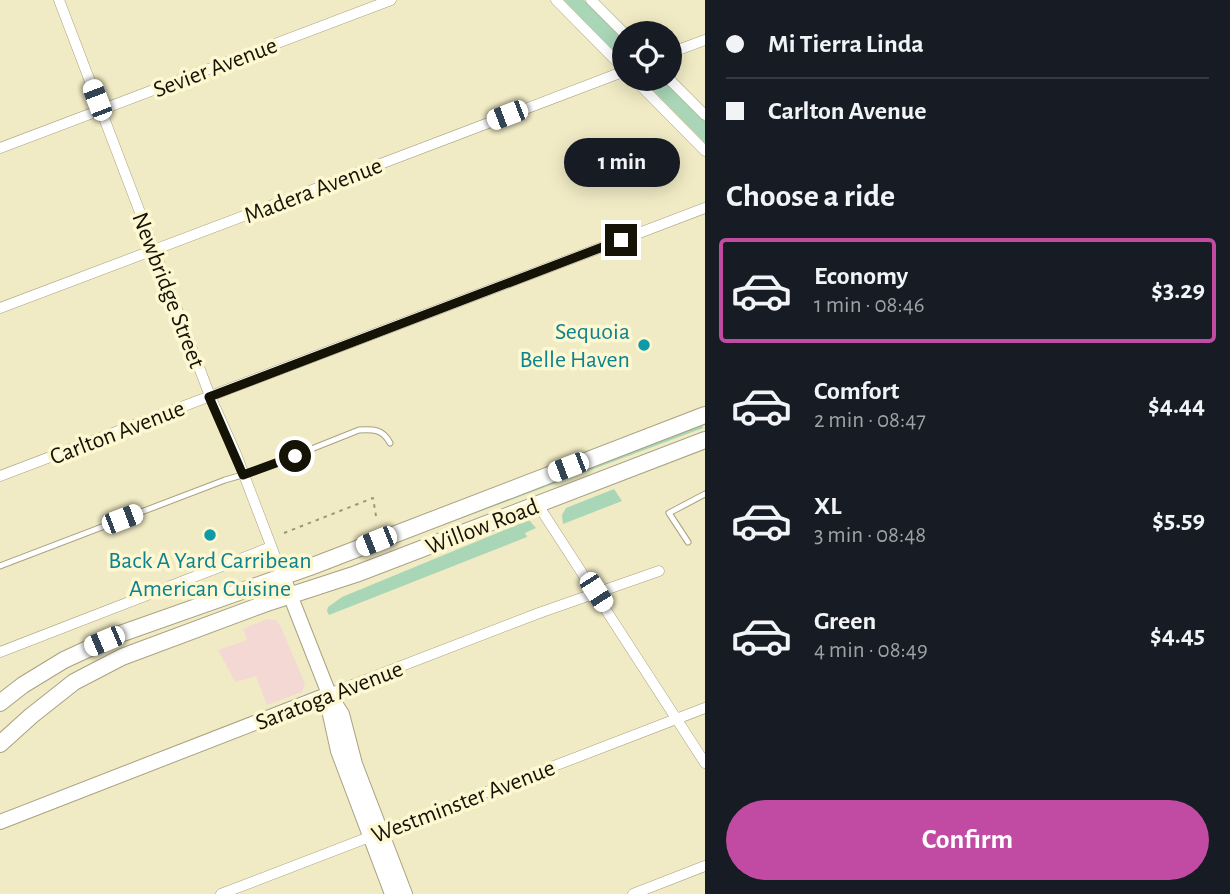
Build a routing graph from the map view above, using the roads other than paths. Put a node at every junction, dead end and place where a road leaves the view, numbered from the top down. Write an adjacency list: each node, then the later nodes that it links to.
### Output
1 (59, 0): 12 (street, Newbridge Street)
2 (391, 0): 12 (street, Sevier Avenue)
3 (556, 0): 8 (street)
4 (591, 0): 5 (street)
5 (612, 21)
6 (705, 40): 7 (street)
7 (682, 49)
8 (612, 57)
9 (612, 75): 17 (street, Madera Avenue)
10 (646, 91): 15 (street)
11 (682, 91): 13 (street)
12 (101, 111): 14 (street, Sevier Avenue); 17 (street, Newbridge Street)
13 (705, 115)
14 (0, 148)
15 (705, 151)
16 (705, 208): 19 (street, Carlton Avenue)
17 (153, 250): 18 (street, Madera Avenue); 19 (street, Newbridge Street)
18 (0, 308)
19 (209, 397): 23 (street, Newbridge Street); 24 (street, Carlton Avenue)
20 (705, 415): 31 (main road, Willow Road)
21 (705, 440): 26 (main road, Willow Road)
22 (390, 443): 23 (lane)
23 (243, 475): 28 (street, Newbridge Street); 29 (lane)
24 (0, 476)
25 (705, 494): 27 (lane)
26 (538, 505): 32 (street); 33 (main road, Willow Road)
27 (688, 542)
28 (271, 547): 31 (street, Newbridge Street); 34 (street)
29 (0, 566)
30 (659, 571): 32 (street, Saratoga Avenue)
31 (283, 577): 33 (main road, Newbridge Street); 36 (main road, Willow Road)
32 (596, 592): 35 (street, Saratoga Avenue); 38 (street)
33 (291, 596): 35 (main road, Newbridge Street); 39 (main road, Willow Road)
34 (0, 652)
35 (330, 694): 41 (main road, Saratoga Avenue); 42 (main road, Newbridge Street)
36 (0, 703)
37 (705, 708): 38 (street, Westminster Avenue)
38 (676, 719): 40 (street); 42 (street, Westminster Avenue)
39 (0, 744)
40 (705, 763)
41 (0, 822)
42 (375, 834): 44 (street, Westminster Avenue); 45 (main road, Newbridge Street); 46 (main road, Newbridge Street)
43 (705, 866): 47 (street)
44 (221, 894)
45 (392, 894)
46 (405, 894)
47 (633, 894)

